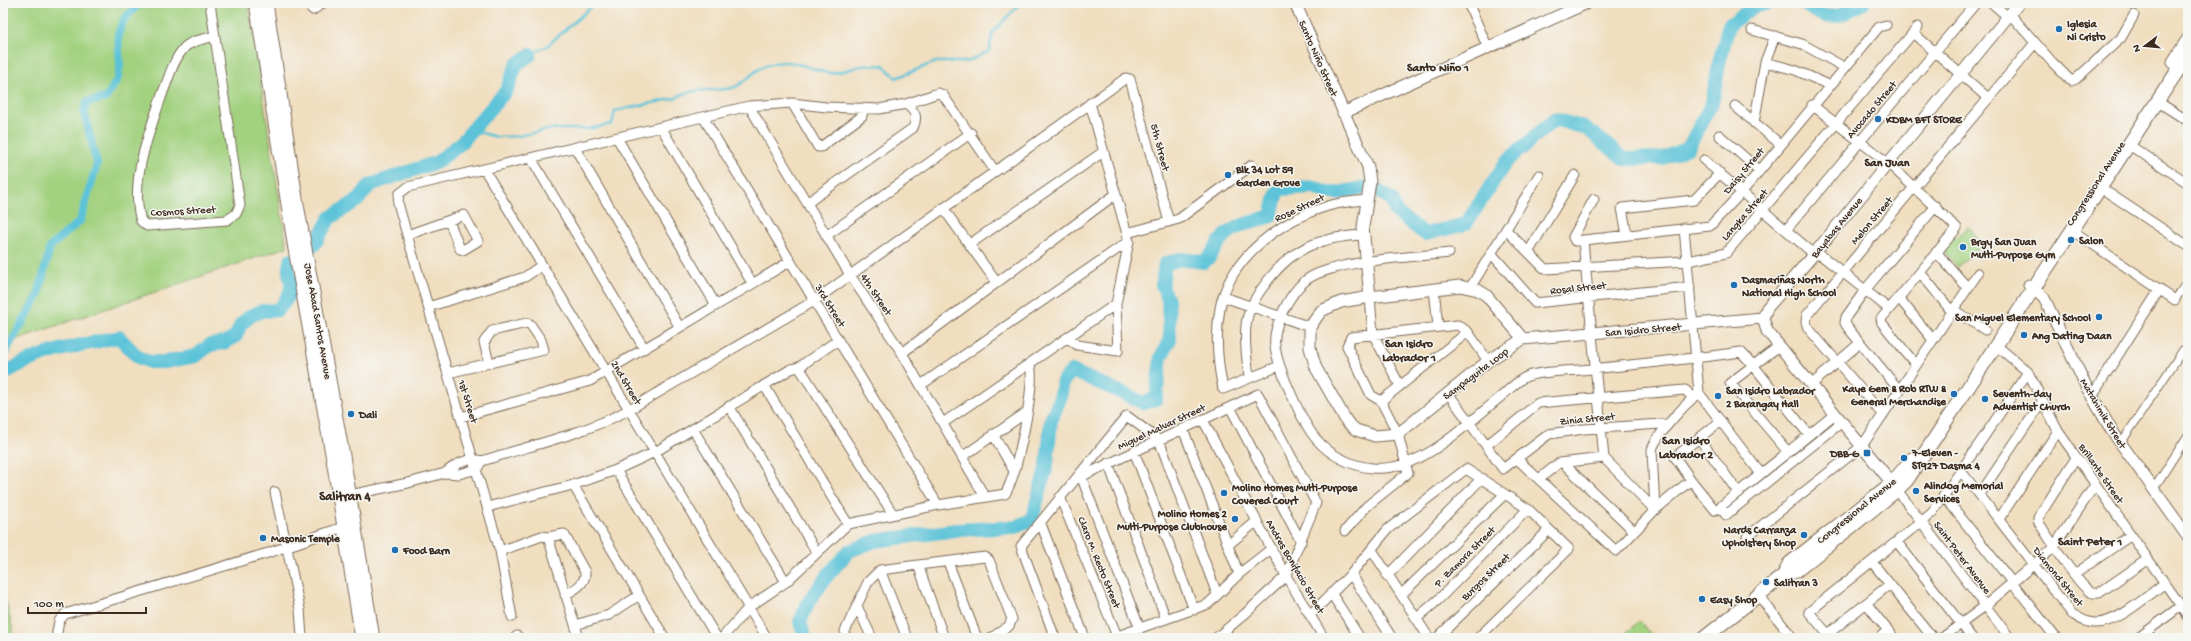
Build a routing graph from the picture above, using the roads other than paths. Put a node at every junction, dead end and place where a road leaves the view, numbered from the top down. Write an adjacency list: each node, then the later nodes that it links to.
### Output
1 (210, 3): 16 (street, Cosmos Street)
2 (256, 3): 84 (main road, Jose Abad Santos Avenue)
3 (266, 3): 84 (main road, Jose Abad Santos Avenue)
4 (323, 3): 11 (street)
5 (1295, 3): 36 (street, Santo Niño Street)
6 (1468, 3): 20 (street)
7 (1587, 3): 20 (street)
8 (1976, 3): 21 (street, Avocado Street)
9 (1992, 3): 13 (street)
10 (2019, 3): 13 (street, Bayabas Avenue)
11 (312, 7)
12 (2134, 15): 19 (street)
13 (2009, 16): 19 (street); 25 (street, Bayabas Avenue)
14 (1886, 24): 24 (street, Daisy Street)
15 (1752, 30): 17 (street)
16 (215, 36): 16 (street, Cosmos Street)
17 (1775, 36): 23 (street); 24 (street)
18 (2188, 40): 105 (main road, Congressional Avenue)
19 (2035, 43): 27 (street, Melon Street)
20 (1488, 48): 36 (street)
21 (1934, 52): 25 (street); 40 (street, Langka Street); 45 (street, Avocado Street)
22 (2187, 58): 28 (main road, Congressional Avenue)
23 (1765, 62): 26 (street); 39 (street)
24 (1844, 68): 26 (street, Daisy Street)
25 (1961, 75): 27 (street); 52 (street, Bayabas Avenue)
26 (1829, 85): 32 (street, Daisy Street)
27 (1988, 98): 61 (street, Melon Street)
28 (2158, 102): 38 (street); 47 (main road, Congressional Avenue)
29 (792, 103): 33 (street); 35 (street); 35 (street)
30 (1090, 103): 49 (street); 56 (street); 72 (street, 5th Street)
31 (906, 104): 35 (street); 42 (street); 67 (street)
32 (1812, 105): 40 (street); 46 (street, Daisy Street)
33 (749, 106): 37 (street); 67 (street, 4th Street)
34 (1735, 106): 39 (street)
35 (863, 108)
36 (1343, 113): 65 (street, Santo Niño Street)
37 (703, 117): 41 (street); 91 (street, 3rd Street)
38 (2188, 121)
39 (1754, 123): 46 (street)
40 (1838, 123): 45 (street); 70 (street, Langka Street)
41 (661, 127): 44 (street); 102 (street)
42 (971, 133): 56 (street); 80 (street)
43 (1719, 135): 55 (street)
44 (617, 138): 48 (street); 117 (street)
45 (1860, 140): 52 (street); 75 (street, Avocado Street)
46 (1780, 144): 55 (street, Daisy Street)
47 (2129, 145): 60 (street); 62 (main road, Congressional Avenue)
48 (574, 148): 50 (street); 125 (street)
49 (1103, 152): 64 (street); 83 (street)
50 (531, 158): 54 (street); 139 (street)
51 (1704, 160): 57 (street)
52 (1888, 163): 61 (street); 90 (street, Bayabas Avenue)
53 (1252, 165): 72 (street)
54 (484, 169): 77 (street, 1st Street); 94 (street, 2nd Street)
55 (1759, 170): 63 (street, Daisy Street)
56 (995, 171): 69 (street)
57 (1720, 173): 63 (street); 79 (street)
58 (1539, 175): 74 (street)
59 (1575, 176): 86 (street)
60 (2188, 184)
61 (1915, 187): 68 (street); 96 (street, Melon Street)
62 (2101, 188): 76 (main road, Congressional Avenue); 85 (street)
63 (1742, 192): 70 (street); 73 (street, Daisy Street)
64 (1116, 194): 81 (street); 101 (street)
65 (1367, 198): 78 (street, Santo Niño Street); 110 (street, Rose Street)
66 (1594, 199): 82 (street, Daisy Street)
67 (807, 203): 80 (street, 4th Street)
68 (1936, 206): 87 (street); 109 (street)
69 (943, 208): 83 (street); 99 (street)
70 (1764, 211): 75 (street); 92 (street, Langka Street)
71 (450, 221): 77 (street)
72 (1169, 222): 81 (street)
73 (1684, 228): 79 (street, Daisy Street); 92 (street)
74 (1506, 230): 86 (street, Langka Street); 89 (street)
75 (1786, 230): 90 (street)
76 (2073, 231): 105 (main road, Congressional Avenue); 108 (street)
77 (407, 235): 119 (street, 1st Street)
78 (1364, 235): 93 (street, Santo Niño Street); 118 (street)
79 (1627, 235): 82 (street, Daisy Street)
80 (826, 236): 99 (street, 4th Street)
81 (1128, 237): 116 (street); 158 (street)
82 (1583, 241): 95 (street)
83 (970, 244): 101 (street)
84 (299, 245): 221 (main road, Jose Abad Santos Avenue); 221 (main road, Jose Abad Santos Avenue)
85 (2188, 246)
86 (1528, 251): 95 (street, Langka Street)
87 (1936, 252): 97 (street); 104 (street)
88 (1449, 253): 93 (street)
89 (1490, 253): 106 (street); 112 (street, Rosal Street)
90 (1814, 254): 96 (street); 123 (street, Bayabas Avenue)
91 (789, 262): 102 (street); 115 (street, 3rd Street)
92 (1688, 262): 95 (street, Langka Street); 103 (street)
93 (1365, 263): 111 (street, Santo Niño Street); 122 (street)
94 (542, 265): 119 (street); 152 (street, 2nd Street)
95 (1586, 268): 112 (street)
96 (1843, 271): 109 (street); 143 (street, Melon Street)
97 (1920, 272): 113 (street); 121 (street)
98 (1978, 273): 104 (street)
99 (850, 275): 115 (street); 141 (street, 4th Street)
100 (2188, 280): 114 (street)
101 (996, 283): 141 (street)
102 (752, 284): 117 (street)
103 (1690, 287): 112 (street, Rosal Street); 124 (street)
104 (1967, 287): 121 (street)
105 (2032, 287): 138 (main road, Congressional Avenue); 163 (street, Matahimik Street); 215 (main road, Congressional Avenue)
106 (1470, 288): 107 (street); 133 (street)
107 (1434, 289): 111 (street); 126 (street)
108 (2160, 289): 114 (street); 163 (street)
109 (1865, 290): 120 (street); 136 (street)
110 (1224, 297): 118 (street); 155 (street, Rose Street)
111 (1370, 297): 127 (street); 131 (street)
112 (1588, 298): 130 (street)
113 (1899, 298): 120 (street); 135 (street)
114 (2176, 300)
115 (814, 301): 134 (street, 3rd Street); 169 (street)
116 (1116, 304): 132 (street); 132 (street)
117 (716, 305): 125 (street)
118 (1251, 306): 122 (street); 155 (street)
119 (428, 307): 154 (street, 1st Street)
120 (1889, 309): 146 (street)
121 (1953, 311): 128 (street); 135 (street)
122 (1280, 316): 127 (street); 149 (street)
123 (1763, 318): 124 (street, San Isidro Street); 137 (street)
124 (1693, 324): 130 (street, San Isidro Street); 142 (street)
125 (679, 326): 139 (street)
126 (1438, 326): 129 (street); 131 (street)
127 (1310, 327): 184 (street)
128 (1985, 330)
129 (1468, 332): 144 (street); 159 (street)
130 (1592, 333): 133 (street, San Isidro Street); 151 (street)
131 (1373, 334): 159 (street); 165 (street)
132 (1068, 338): 147 (street)
133 (1523, 339): 144 (street, Sampaguita Loop)
134 (838, 340): 150 (street); 225 (street, 3rd Street)
135 (1933, 340): 146 (street)
136 (1860, 343): 143 (street); 160 (street)
137 (1779, 346): 148 (street); 156 (street)
138 (1997, 346): 153 (street, Brillante Street); 215 (main road, Congressional Avenue)
139 (644, 348): 152 (street)
140 (2186, 352): 189 (street)
141 (902, 353): 158 (street, 4th Street)
142 (1696, 359): 148 (street); 151 (street); 162 (street)
143 (1838, 360): 156 (street); 171 (street, Melon Street)
144 (1488, 361): 161 (street, Sampaguita Loop)
145 (489, 363): 145 (street); 154 (street)
146 (1916, 364): 160 (street)
147 (1030, 365): 170 (street); 177 (street)
148 (1753, 365): 185 (street); 194 (street)
149 (1279, 366): 155 (street); 200 (street)
150 (799, 367): 157 (street); 230 (street)
151 (1595, 369): 164 (street); 176 (street)
152 (606, 371): 169 (street, 2nd Street); 172 (street)
153 (2028, 372): 166 (street, Brillante Street); 205 (street)
154 (448, 373): 172 (street, 1st Street)
155 (1249, 377)
156 (1811, 384): 173 (street)
157 (764, 385): 167 (street); 234 (street)
158 (921, 385): 177 (street, 4th Street)
159 (1400, 386): 165 (street)
160 (1900, 391): 171 (street)
161 (1448, 393): 176 (street); 184 (street, Sampaguita Loop)
162 (1696, 396): 164 (street); 175 (street); 181 (street)
163 (2092, 396): 189 (street, Matahimik Street)
164 (1598, 398): 178 (street); 190 (street)
165 (1381, 401): 184 (street)
166 (2042, 402): 182 (street, Brillante Street); 220 (street)
167 (729, 406): 179 (street); 252 (street)
168 (1230, 407): 174 (street, Miguel Malvar Street); 244 (street); 244 (street, Miguel Malvar Street)
169 (630, 409): 192 (street, 2nd Street); 199 (street)
170 (1027, 412): 183 (street); 206 (street)
171 (1883, 415): 191 (street)
172 (461, 417): 199 (street, 1st Street)
173 (1838, 418): 185 (street); 191 (street); 226 (street)
174 (1203, 420): 180 (street, Miguel Malvar Street); 232 (street, Andres Bonifacio Street)
175 (1721, 421): 187 (street); 208 (street)
176 (1469, 422): 190 (street); 200 (street)
177 (943, 423): 195 (street, 4th Street)
178 (1601, 428): 181 (street, Zinia Street); 196 (street); 198 (street, Zinia Street)
179 (693, 429): 192 (street); 265 (street)
180 (1183, 429): 188 (street, Miguel Malvar Street); 247 (street)
181 (1664, 430): 229 (street)
182 (2058, 431): 197 (street, Brillante Street); 231 (street)
183 (993, 434): 195 (street); 206 (street)
184 (1398, 434): 200 (street)
185 (1809, 435): 194 (street)
186 (2188, 435): 216 (street)
187 (1699, 438): 212 (street); 218 (street)
188 (1159, 440): 193 (street, Miguel Malvar Street); 209 (street); 270 (street)
189 (2121, 443): 216 (street, Matahimik Street)
190 (1486, 446): 198 (street, Zinia Street)
191 (1862, 446): 215 (street); 243 (street)
192 (655, 452): 204 (street); 279 (street, 2nd Street)
193 (1134, 452): 202 (street, Miguel Malvar Street); 280 (street)
194 (1788, 452): 208 (street)
195 (962, 457): 223 (street, 4th Street)
196 (1604, 458): 201 (street); 229 (street)
197 (2076, 458): 213 (street, Brillante Street); 248 (street)
198 (1517, 459): 211 (street)
199 (478, 460): 203 (street); 207 (street)
200 (1407, 463): 238 (street)
201 (1563, 463): 211 (street); 239 (street)
202 (1108, 464): 209 (street, Miguel Malvar Street); 284 (street)
203 (477, 469): 207 (street); 227 (street)
204 (616, 470): 214 (street); 301 (street)
205 (1961, 470): 220 (street, Diamond Street); 222 (street)
206 (1014, 471): 223 (street)
207 (445, 473): 221 (street)
208 (1761, 474): 218 (street)
209 (1078, 477): 224 (street); 288 (street)
210 (1482, 478): 219 (street); 250 (street); 264 (street)
211 (1538, 479): 239 (street)
212 (1690, 480): 226 (street); 229 (street)
213 (2095, 484): 241 (street, Brillante Street); 248 (street)
214 (573, 485): 227 (street); 274 (street)
215 (1895, 486): 233 (street, Saint Peter Avenue); 273 (main road, Congressional Avenue)
216 (2153, 490): 240 (street, Matahimik Street)
217 (275, 492): 246 (street)
218 (1738, 492): 226 (street)
219 (1505, 494): 228 (street); 272 (street)
220 (1980, 494): 231 (street, Diamond Street)
221 (345, 496): 236 (main road, Jose Abad Santos Avenue)
222 (1944, 496): 233 (street); 266 (street)
223 (985, 497): 225 (street)
224 (1060, 497): 235 (street); 292 (street, Claro M. Recto Street)
225 (938, 505): 230 (street)
226 (1720, 506)
227 (487, 507): 251 (street)
228 (1528, 509): 237 (street); 285 (street, P. Zamora Street)
229 (1655, 510): 239 (street)
230 (893, 514): 234 (street)
231 (1999, 519): 257 (street, Diamond Street)
232 (1256, 521): 247 (street); 249 (street, Andres Bonifacio Street)
233 (1922, 522): 245 (street); 277 (street, Saint Peter Avenue)
234 (848, 524): 252 (street)
235 (1041, 524): 309 (street); 310 (street)
236 (349, 525): 246 (street); 258 (main road, Jose Abad Santos Avenue)
237 (1549, 530): 316 (street, Burgos Street); 317 (street)
238 (1346, 531)
239 (1634, 531)
240 (2187, 532)
241 (2131, 535): 253 (street, Brillante Street); 262 (street)
242 (548, 537): 251 (street); 271 (street); 271 (street)
243 (1747, 537)
244 (1301, 542): 263 (street)
245 (1897, 542): 255 (street); 286 (street)
246 (287, 545): 293 (street); 294 (street)
247 (1228, 545): 260 (street)
248 (2055, 545): 257 (street); 262 (street)
249 (1271, 549): 260 (street); 263 (street, Andres Bonifacio Street)
250 (1372, 550): 261 (street); 264 (street)
251 (500, 551): 283 (street)
252 (817, 553): 265 (street)
253 (2148, 559): 262 (street); 267 (street, Brillante Street)
254 (948, 562): 256 (street); 307 (street); 308 (street)
255 (1872, 562): 268 (street); 291 (street)
256 (918, 565): 259 (street); 306 (street)
257 (2034, 565): 266 (street); 267 (street, Diamond Street)
258 (356, 567): 295 (main road, Jose Abad Santos Avenue); 296 (main road, Jose Abad Santos Avenue)
259 (880, 570): 276 (street); 305 (street)
260 (1239, 574): 270 (street)
261 (1351, 574): 269 (street); 314 (street)
262 (2075, 574)
263 (1286, 576): 281 (street, Andres Bonifacio Street); 311 (street)
264 (1387, 576): 272 (street)
265 (786, 582): 279 (street)
266 (2012, 583): 277 (street); 326 (street)
267 (2165, 583): 278 (street, Brillante Street)
268 (1890, 584): 275 (street); 322 (street)
269 (1331, 593): 281 (street); 313 (street)
270 (1217, 594): 280 (street)
271 (565, 595): 287 (street)
272 (1401, 595): 285 (street)
273 (1758, 595): 318 (main road, Congressional Avenue); 319 (street)
274 (638, 596): 287 (street); 300 (street)
275 (1866, 603): 289 (street); 291 (street)
276 (857, 606): 290 (street); 304 (street)
277 (1985, 606): 286 (street); 325 (street, Saint Peter Avenue)
278 (2181, 606): 282 (street, Brillante Street); 327 (street)
279 (749, 607): 302 (street); 303 (street, 2nd Street)
280 (1194, 610): 284 (street)
281 (1310, 615): 312 (street, Andres Bonifacio Street)
282 (2188, 616)
283 (512, 617)
284 (1166, 619): 288 (street)
285 (1416, 619): 315 (street)
286 (1960, 624): 323 (street); 324 (street)
287 (575, 625): 299 (street)
288 (1140, 629): 292 (street)
289 (1888, 630): 320 (street); 321 (street)
290 (845, 631)
291 (1830, 636)
292 (1114, 637)
293 (56, 638)
294 (302, 638)
295 (362, 638)
296 (373, 638)
297 (514, 638): 298 (street)
298 (519, 638)
299 (578, 638)
300 (665, 638)
301 (717, 638)
302 (722, 638)
303 (767, 638)
304 (872, 638)
305 (907, 638)
306 (944, 638)
307 (977, 638)
308 (991, 638)
309 (1055, 638)
310 (1085, 638)
311 (1216, 638)
312 (1324, 638)
313 (1360, 638)
314 (1392, 638)
315 (1429, 638)
316 (1437, 638)
317 (1478, 638)
318 (1704, 638)
319 (1793, 638)
320 (1879, 638)
321 (1894, 638)
322 (1933, 638)
323 (1942, 638)
324 (1972, 638)
325 (2010, 638)
326 (2056, 638)
327 (2138, 638)

